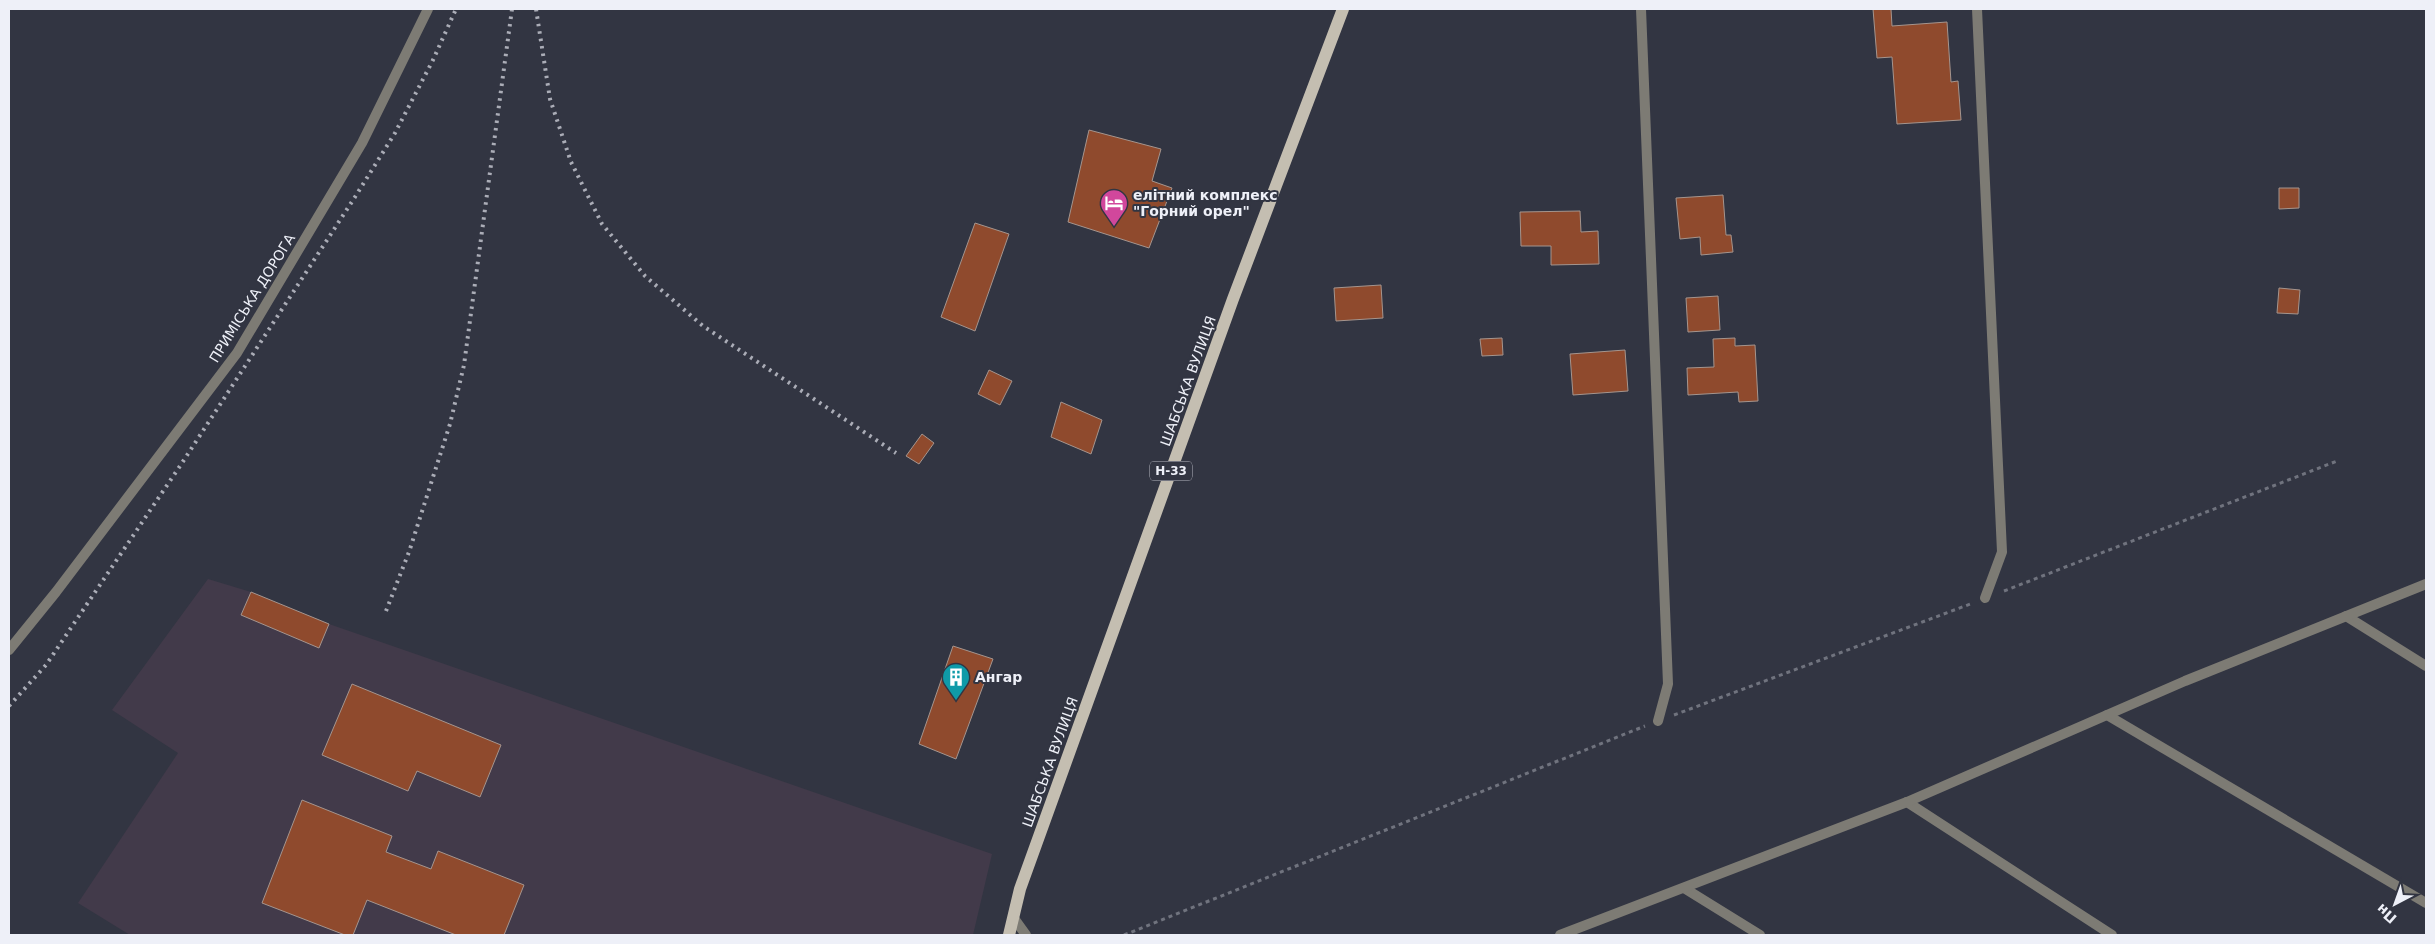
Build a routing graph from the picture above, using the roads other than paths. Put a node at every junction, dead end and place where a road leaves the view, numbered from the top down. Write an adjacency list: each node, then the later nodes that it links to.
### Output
1 (428, 9): 8 (street, ПРИМІСЬКА ДОРОГА)
2 (1343, 9): 15 (main road, ШАБСЬКА ВУЛИЦЯ / Н-33)
3 (1641, 9): 11 (street)
4 (1978, 9): 6 (street)
5 (2426, 584): 7 (street)
6 (1985, 598)
7 (2346, 616): 9 (street); 10 (street)
8 (9, 650)
9 (2426, 666)
10 (2107, 715): 12 (street); 14 (street)
11 (1658, 721)
12 (1907, 802): 13 (street); 20 (street)
13 (1684, 888): 18 (street); 19 (street)
14 (2426, 903)
15 (1013, 917): 16 (main road, ШАБСЬКА ВУЛИЦЯ / Н-33); 17 (street)
16 (1009, 935)
17 (1026, 935)
18 (1560, 935)
19 (1760, 935)
20 (2112, 935)

